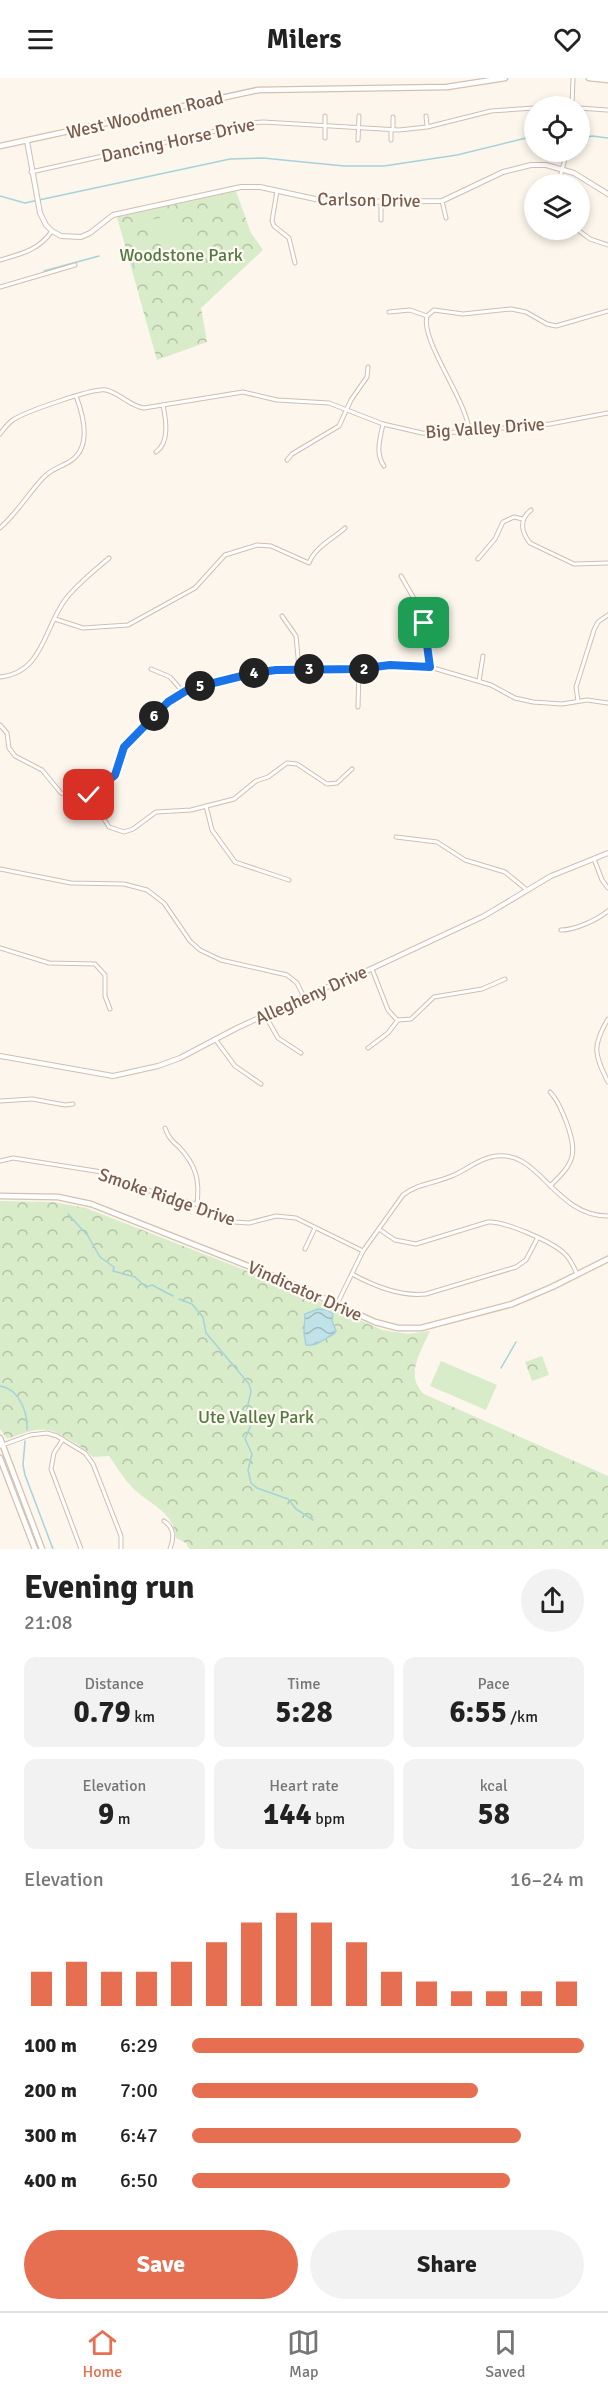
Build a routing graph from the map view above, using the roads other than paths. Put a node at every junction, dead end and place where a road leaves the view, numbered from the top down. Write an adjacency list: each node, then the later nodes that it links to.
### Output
1 (505, 78): 20 (main road, West Woodmen Road)
2 (573, 78): 5 (street)
3 (589, 78): 4 (main road)
4 (608, 80)
5 (572, 96)
6 (524, 109): 14 (street, Dancing Horse Drive)
7 (590, 109): 8 (street)
8 (607, 110)
9 (325, 116): 13 (street)
10 (359, 116): 15 (street)
11 (426, 116): 14 (street)
12 (393, 117): 16 (street)
13 (325, 126): 15 (street, Dancing Horse Drive); 17 (street); 24 (street, Dancing Horse Drive)
14 (427, 127): 16 (street, Dancing Horse Drive)
15 (359, 128): 16 (street, Dancing Horse Drive); 18 (street)
16 (392, 130): 19 (street)
17 (325, 138)
18 (358, 140)
19 (391, 140)
20 (27, 141): 21 (main road, West Woodmen Road); 24 (street)
21 (0, 146)
22 (564, 162): 23 (street)
23 (562, 168): 25 (street); 27 (street, Carlson Drive); 28 (street, Carlson Drive)
24 (29, 170): 32 (street)
25 (560, 174)
26 (277, 191): 29 (street, Carlson Drive); 32 (street, Carlson Drive); 36 (street)
27 (608, 194)
28 (442, 201): 29 (street, Carlson Drive); 30 (street)
29 (381, 202): 31 (street)
30 (446, 218)
31 (381, 220)
32 (52, 231): 35 (street)
33 (590, 239): 34 (street)
34 (608, 245)
35 (0, 258)
36 (295, 263)
37 (75, 265): 38 (street)
38 (0, 287)
39 (608, 311): 41 (street)
40 (389, 312): 41 (street)
41 (427, 316): 48 (street)
42 (368, 367): 45 (street)
43 (76, 396): 44 (street, Big Valley Drive); 49 (street, Big Valley Drive); 55 (street)
44 (163, 405): 45 (street, Big Valley Drive); 50 (street)
45 (347, 409): 47 (street, Big Valley Drive); 51 (street)
46 (608, 413): 48 (street, Big Valley Drive)
47 (383, 424): 48 (street, Big Valley Drive); 52 (street)
48 (470, 430)
49 (0, 434)
50 (156, 452)
51 (287, 460)
52 (384, 466)
53 (531, 510): 54 (street)
54 (523, 519): 58 (street); 59 (street)
55 (0, 528)
56 (345, 528): 63 (street)
57 (108, 558): 63 (street)
58 (478, 559)
59 (608, 563)
60 (400, 576): 65 (street)
61 (608, 615): 72 (street)
62 (282, 616): 67 (street)
63 (55, 619): 69 (street)
64 (483, 656): 70 (street)
65 (430, 667): 68 (street); 70 (street)
66 (151, 669): 71 (street)
67 (298, 669): 68 (street); 71 (street)
68 (359, 669): 74 (street)
69 (0, 677)
70 (479, 681): 72 (street)
71 (183, 692): 77 (street)
72 (578, 701): 73 (street)
73 (608, 703)
74 (358, 707)
75 (0, 725): 77 (street)
76 (352, 769): 78 (street)
77 (89, 795): 78 (street)
78 (206, 806): 83 (street)
79 (396, 837): 85 (street)
80 (608, 853): 81 (street, Allegheny Drive)
81 (594, 859): 84 (street); 85 (street, Allegheny Drive)
82 (0, 869): 91 (street)
83 (289, 880)
84 (608, 888)
85 (527, 890): 89 (street, Allegheny Drive)
86 (608, 911): 87 (street)
87 (561, 930)
88 (0, 948): 92 (street)
89 (372, 969): 91 (street, Allegheny Drive); 95 (street)
90 (505, 979): 95 (street)
91 (304, 997): 93 (street, Allegheny Drive)
92 (110, 1008)
93 (265, 1015): 96 (street, Allegheny Drive); 98 (street)
94 (608, 1019): 100 (street)
95 (398, 1020): 97 (street)
96 (215, 1039): 99 (street, Allegheny Drive); 101 (street)
97 (368, 1048)
98 (301, 1053)
99 (0, 1056)
100 (608, 1082)
101 (261, 1084)
102 (550, 1092): 107 (street)
103 (0, 1101): 104 (street)
104 (73, 1104)
105 (165, 1128): 109 (street)
106 (0, 1161): 109 (street, Smoke Ridge Drive)
107 (550, 1186): 110 (street); 112 (street)
108 (0, 1196): 119 (main road, Vindicator Drive)
109 (197, 1204): 111 (street, Smoke Ridge Drive)
110 (608, 1216)
111 (315, 1228): 114 (street); 115 (street, Smoke Ridge Drive)
112 (379, 1229): 113 (street); 115 (street)
113 (538, 1239): 117 (street); 118 (street)
114 (305, 1249)
115 (363, 1251): 117 (street)
116 (608, 1259): 118 (main road, Vindicator Drive)
117 (352, 1274): 119 (street)
118 (577, 1274): 119 (main road, Vindicator Drive)
119 (337, 1304)
120 (0, 1438): 122 (main road)
121 (63, 1439): 122 (street); 127 (street); 128 (street)
122 (1, 1445): 126 (main road)
123 (0, 1458): 125 (main road)
124 (164, 1521): 129 (street)
125 (35, 1549)
126 (42, 1549)
127 (81, 1549)
128 (121, 1549)
129 (170, 1549)

